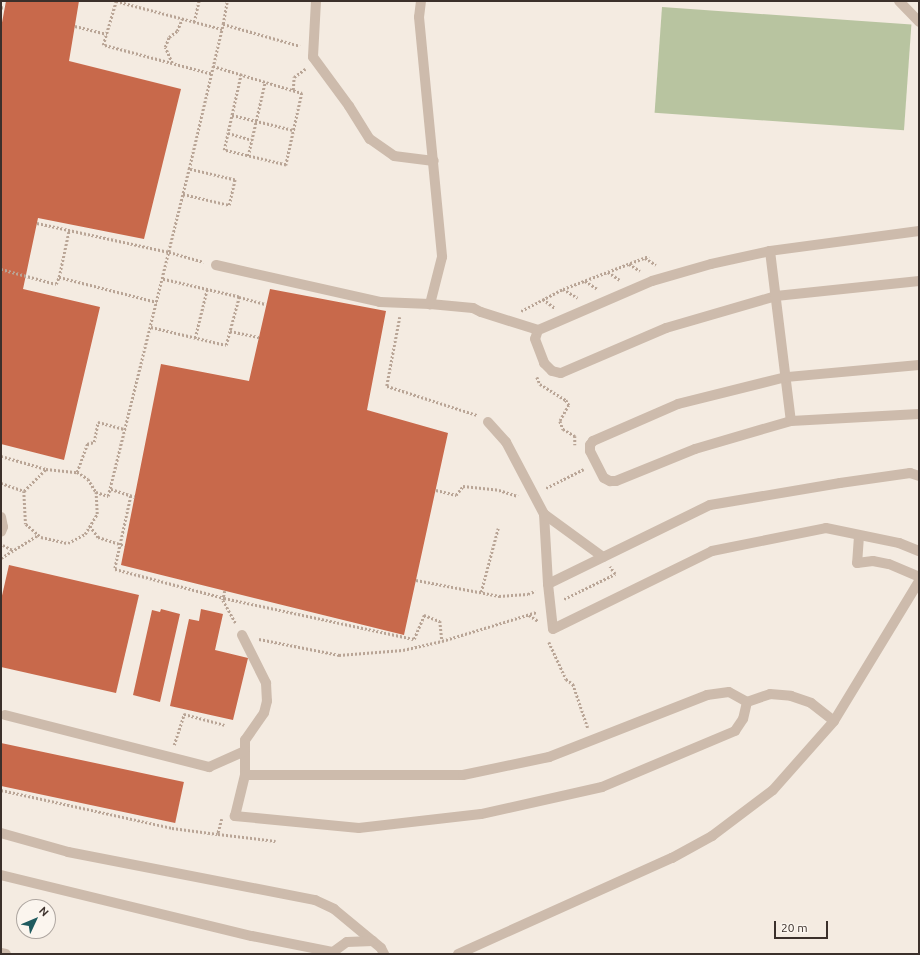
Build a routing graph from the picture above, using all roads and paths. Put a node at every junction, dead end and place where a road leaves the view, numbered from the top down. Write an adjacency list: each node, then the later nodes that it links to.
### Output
1 (198, 1): 9 (path)
2 (227, 1): 11 (path)
3 (316, 1): 15 (lane)
4 (421, 1): 28 (lane)
5 (899, 1): 10 (lane)
6 (1, 7): 7 (path)
7 (5, 8)
8 (182, 18): 9 (path); 14 (path); 16 (path)
9 (194, 22): 13 (path)
10 (919, 22)
11 (223, 24): 13 (path); 15 (path)
12 (75, 26): 14 (path)
13 (222, 29): 17 (path)
14 (107, 34): 16 (path)
15 (315, 60): 21 (path); 28 (lane)
16 (172, 63): 18 (path)
17 (214, 66): 18 (path); 19 (path)
18 (212, 74): 29 (path)
19 (241, 74): 20 (path); 22 (path)
20 (265, 82): 21 (path); 23 (path)
21 (293, 90): 24 (path)
22 (232, 115): 23 (path); 25 (path)
23 (256, 121): 24 (path); 26 (path)
24 (293, 130): 27 (path)
25 (228, 133): 26 (path); 27 (path)
26 (252, 140): 27 (path)
27 (248, 156)
28 (434, 161): 48 (lane)
29 (189, 169): 30 (path); 30 (path)
30 (183, 194): 35 (path)
31 (37, 223): 32 (path)
32 (68, 230): 35 (path); 39 (path)
33 (919, 231): 34 (lane)
34 (770, 251): 43 (lane); 51 (lane)
35 (169, 252): 37 (path); 40 (path)
36 (649, 256): 49 (path)
37 (216, 266): 46 (lane)
38 (1, 269): 39 (path)
39 (59, 277): 45 (path)
40 (162, 279): 42 (path); 45 (path)
41 (919, 281): 43 (lane)
42 (207, 289): 44 (path); 54 (path)
43 (776, 296): 51 (lane); 57 (lane)
44 (238, 297): 47 (path); 52 (path)
45 (157, 302): 50 (path)
46 (403, 303): 48 (lane); 59 (path)
47 (266, 304)
48 (430, 304): 49 (lane)
49 (523, 326): 51 (lane)
50 (151, 327): 54 (path); 61 (path)
51 (538, 330)
52 (230, 331): 53 (path); 54 (path)
53 (259, 337)
54 (195, 338)
55 (919, 365): 57 (lane)
56 (534, 371): 62 (path)
57 (786, 377): 60 (lane); 60 (lane)
58 (919, 414): 60 (lane)
59 (488, 422): 75 (lane)
60 (791, 422)
61 (125, 429): 66 (path); 69 (path)
62 (576, 447)
63 (1, 456): 65 (path)
64 (582, 463): 75 (path)
65 (46, 469): 66 (path); 71 (path)
66 (77, 472): 72 (path)
67 (919, 476): 88 (lane)
68 (1, 483): 71 (path)
69 (111, 490): 72 (path); 73 (path)
70 (436, 490): 75 (path)
71 (24, 491): 81 (path)
72 (96, 492): 78 (path)
73 (130, 496): 74 (path); 84 (path)
74 (135, 497)
75 (536, 498): 76 (lane)
76 (544, 514): 88 (lane); 93 (lane)
77 (1, 517): 80 (lane)
78 (90, 526): 81 (path); 84 (path)
79 (498, 528): 95 (path)
80 (1, 532)
81 (38, 535): 86 (path)
82 (859, 536): 87 (lane); 90 (lane); 99 (lane)
83 (1, 544): 86 (path)
84 (119, 544): 85 (path); 96 (path)
85 (125, 546)
86 (13, 550): 89 (path)
87 (919, 551)
88 (603, 557): 93 (lane); 97 (path)
89 (1, 558)
90 (919, 577)
91 (416, 580): 95 (path)
92 (919, 581): 106 (lane)
93 (548, 584): 95 (path); 99 (lane)
94 (225, 591): 96 (path)
95 (481, 592)
96 (224, 598): 101 (path); 103 (path)
97 (561, 601)
98 (528, 615): 99 (path); 100 (path); 103 (path)
99 (552, 624)
100 (542, 625)
101 (242, 635): 103 (path); 109 (lane)
102 (549, 640): 108 (path)
103 (442, 641)
104 (747, 702): 106 (lane); 108 (lane); 111 (lane)
105 (5, 715): 110 (lane)
106 (834, 721): 120 (lane)
107 (225, 724): 110 (path)
108 (593, 739): 111 (lane)
109 (245, 751): 110 (lane); 111 (lane)
110 (170, 757)
111 (245, 775)
112 (1, 790): 114 (path)
113 (1, 833): 116 (lane)
114 (218, 834)
115 (1, 875): 116 (lane)
116 (373, 941): 119 (lane)
117 (1, 953): 118 (lane)
118 (6, 954)
119 (384, 954)
120 (458, 954)

